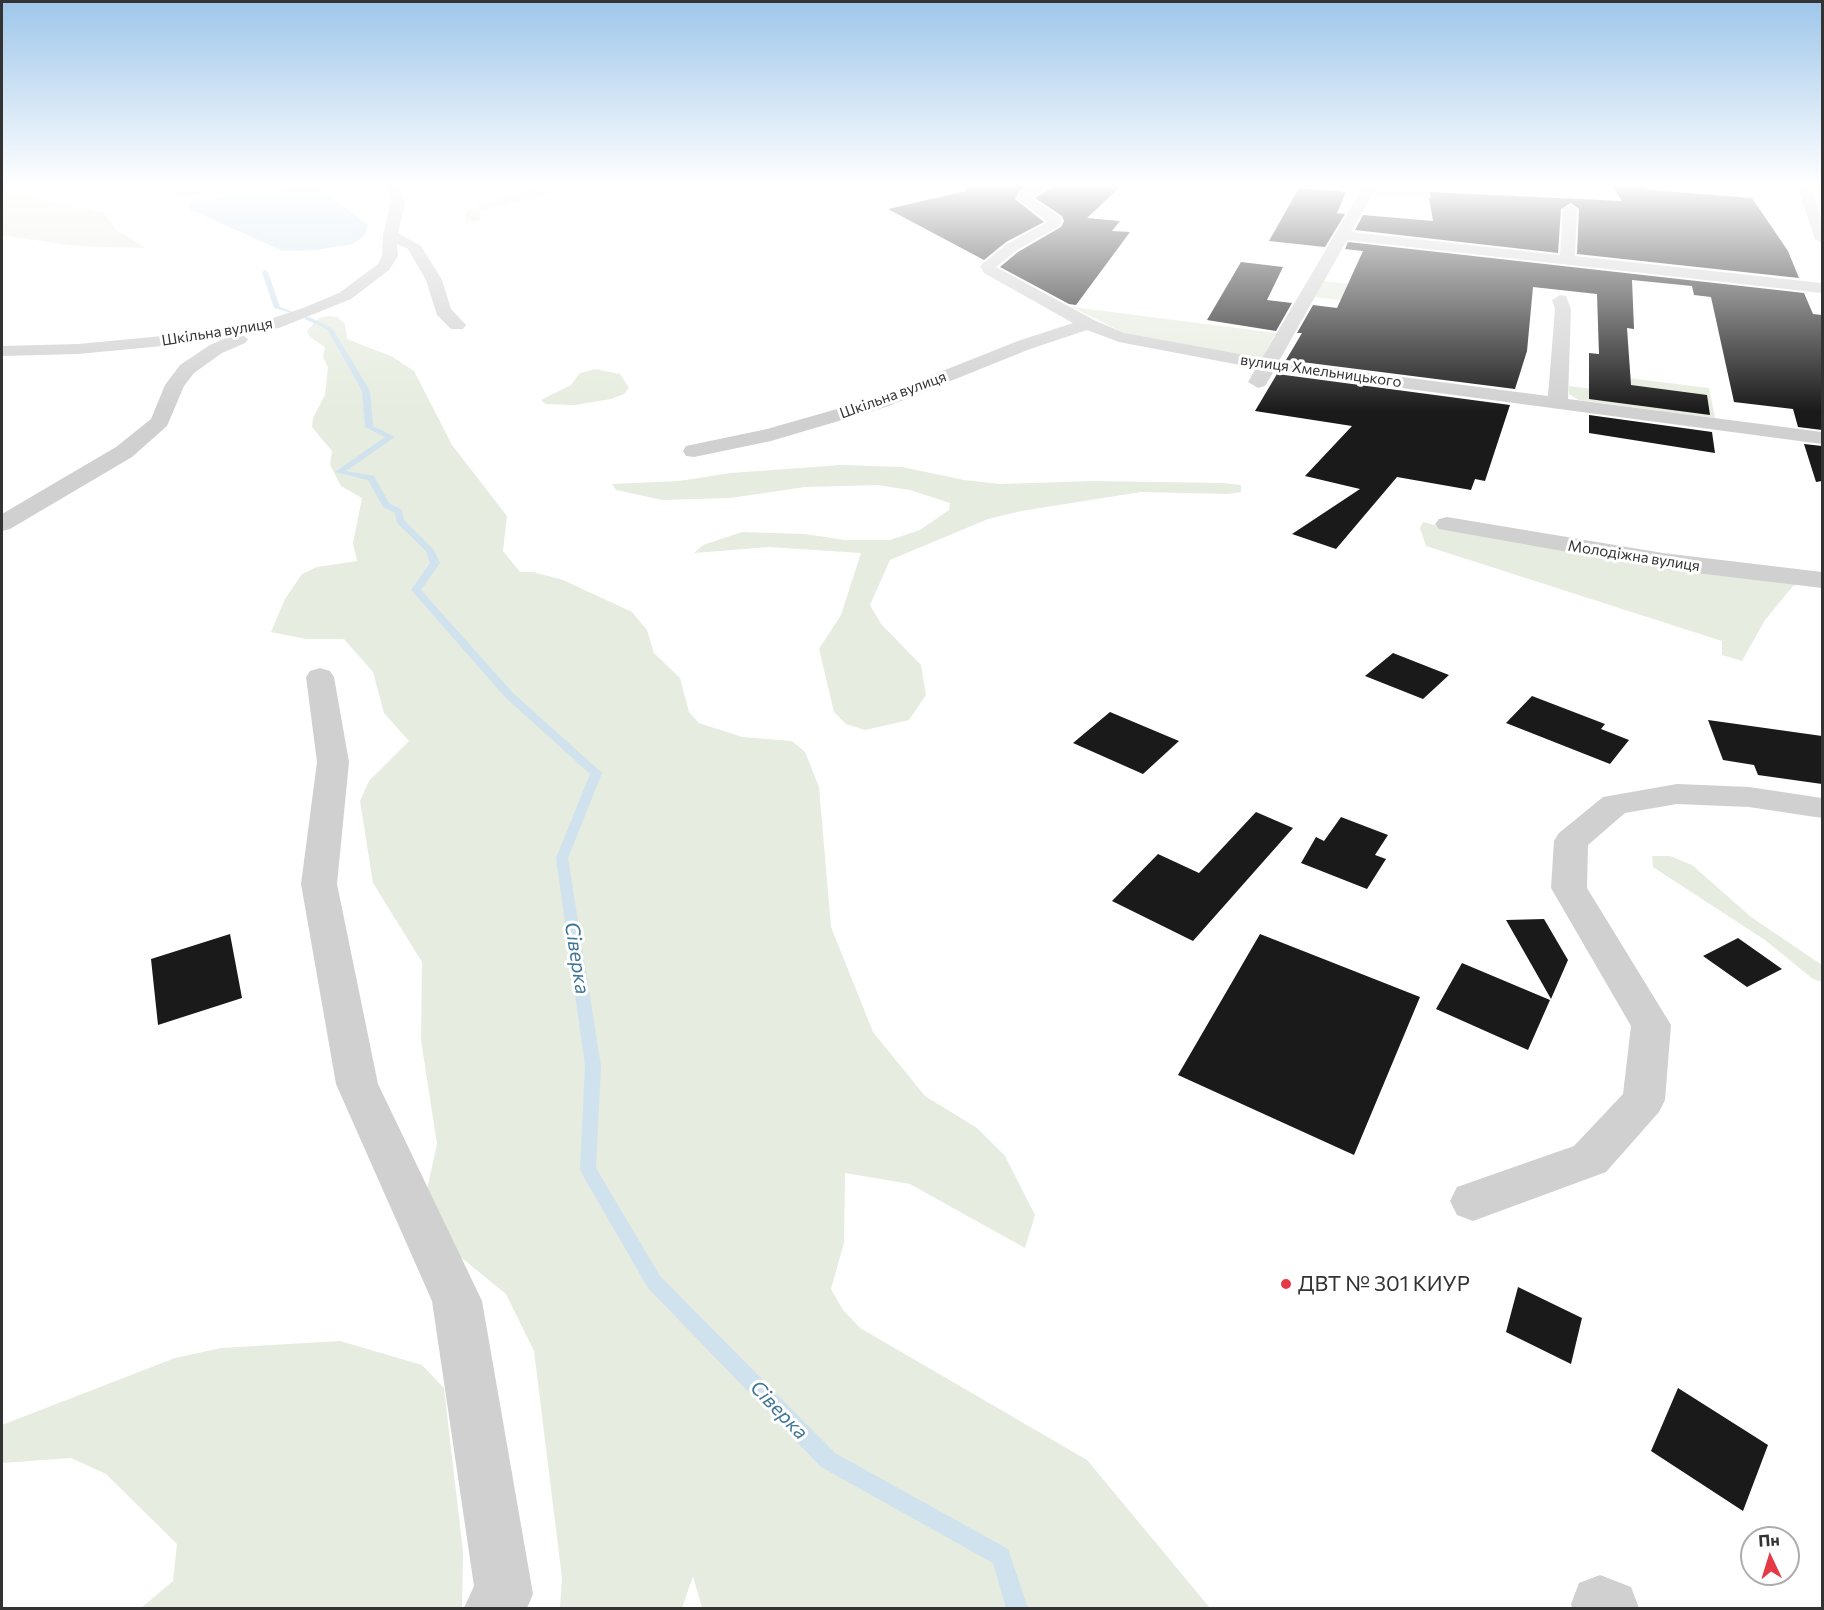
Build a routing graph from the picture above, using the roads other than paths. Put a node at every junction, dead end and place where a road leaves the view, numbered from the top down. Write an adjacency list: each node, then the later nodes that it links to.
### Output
1 (388, 260): 8 (street, Шкільна вулиця)
2 (422, 260): 10 (street)
3 (995, 260): 9 (street, вулиця Хмельницького)
4 (1327, 260): 14 (street)
5 (1573, 260): 6 (street)
6 (1822, 288)
7 (1560, 300): 16 (street)
8 (273, 324): 11 (street, Шкільна вулиця); 19 (street)
9 (1088, 324): 14 (street, вулиця Хмельницького); 18 (street, Шкільна вулиця)
10 (457, 325)
11 (78, 349): 12 (street, Шкільна вулиця); 13 (street)
12 (2, 351)
13 (2, 363)
14 (1268, 365): 15 (street); 16 (street, вулиця Хмельницького)
15 (1255, 385)
16 (1558, 402): 17 (street, вулиця Хмельницького)
17 (1822, 438)
18 (694, 451)
19 (2, 524)
20 (1447, 524): 21 (street, Молодіжна вулиця)
21 (1822, 580)
22 (320, 677): 25 (street)
23 (1822, 808): 24 (street)
24 (1473, 1201)
25 (494, 1608)

